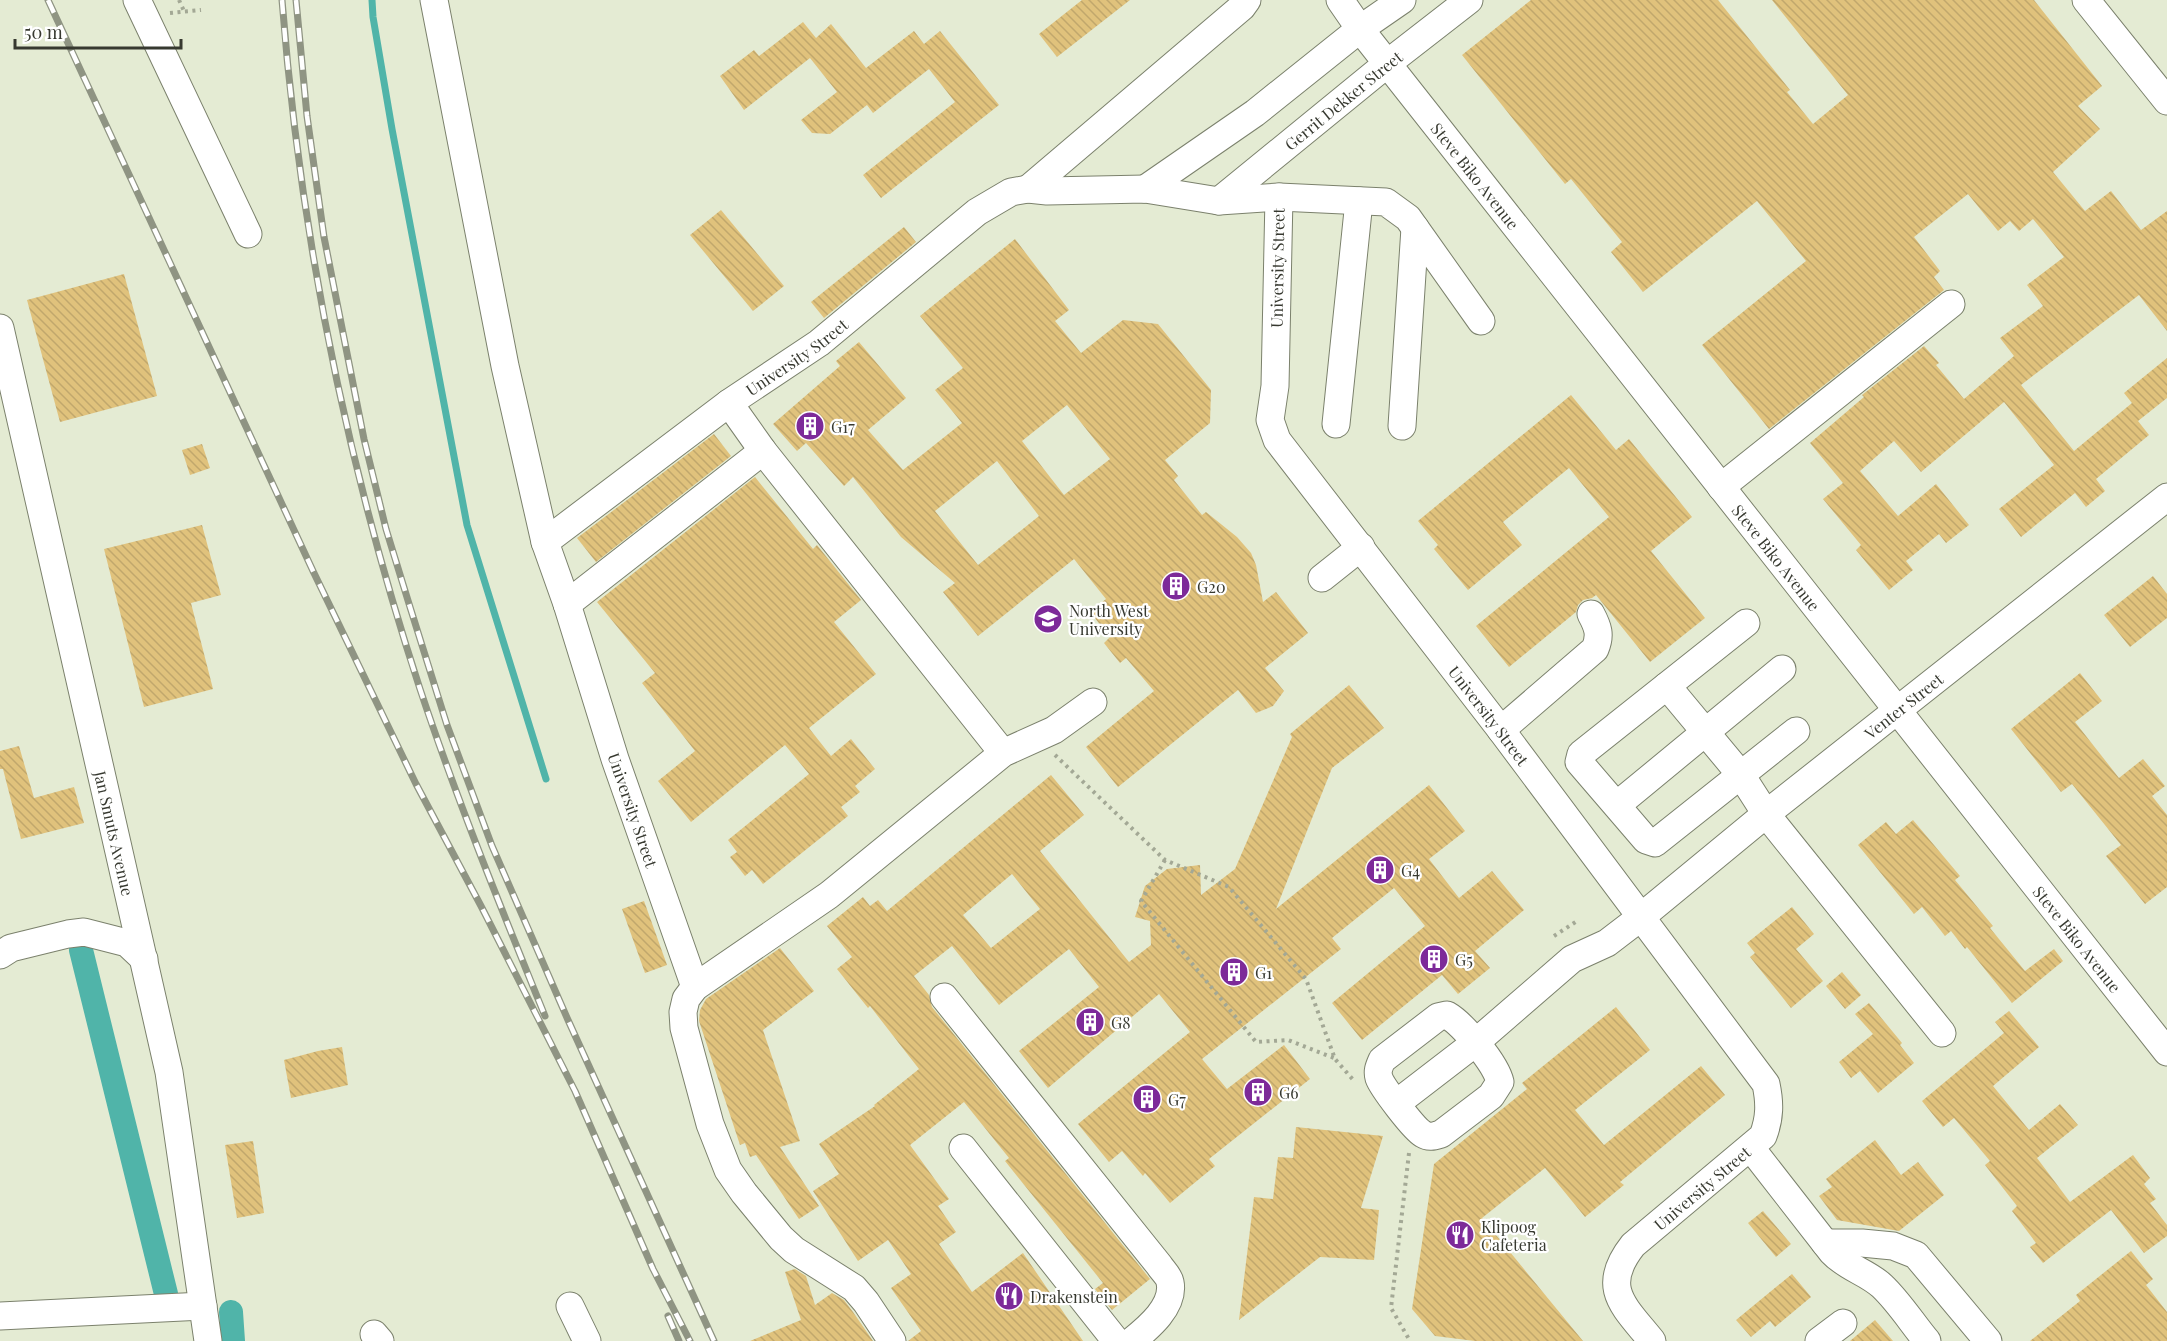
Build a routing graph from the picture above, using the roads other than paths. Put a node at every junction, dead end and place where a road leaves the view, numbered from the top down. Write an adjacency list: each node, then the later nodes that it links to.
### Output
1 (137, 0): 17 (street)
2 (434, 0): 27 (street)
3 (1247, 0): 11 (street)
4 (1340, 0): 8 (street, Steve Biko Avenue)
5 (1402, 0): 8 (street)
6 (1469, 0): 9 (street, Gerrit Dekker Street)
7 (2086, 0): 10 (street)
8 (1360, 29): 9 (street, Steve Biko Avenue); 12 (street)
9 (1388, 63): 14 (street, Gerrit Dekker Street); 25 (street, Steve Biko Avenue)
10 (2167, 101)
11 (1028, 189): 12 (street, University Street); 21 (street, University Street)
12 (1144, 189): 14 (street, University Street)
13 (1279, 197): 14 (street, University Street); 15 (street); 28 (street, University Street)
14 (1218, 201)
15 (1359, 201): 16 (street); 22 (street)
16 (1415, 228): 19 (street); 23 (street)
17 (248, 234)
18 (1951, 304): 25 (street)
19 (1481, 321)
20 (0, 328): 46 (street, Jan Smuts Avenue)
21 (729, 404): 24 (street); 27 (street, University Street)
22 (1336, 424)
23 (1402, 426)
24 (764, 451): 30 (street); 40 (street)
25 (1721, 487): 36 (street, Steve Biko Avenue)
26 (2167, 497): 36 (street, Venter Street)
27 (545, 542): 30 (street, University Street)
28 (1361, 547): 29 (street); 37 (street, University Street)
29 (1322, 578)
30 (567, 604): 47 (street, University Street)
31 (1591, 614): 37 (street)
32 (1746, 623): 34 (street)
33 (1782, 669): 38 (street)
34 (1666, 686): 38 (street); 42 (street)
35 (1093, 702): 40 (street)
36 (1897, 711): 43 (street, Venter Street); 51 (street, Steve Biko Avenue)
37 (1501, 730): 44 (street, University Street)
38 (1706, 731): 41 (street); 42 (street)
39 (1796, 731): 41 (street)
40 (1002, 753): 47 (street)
41 (1741, 775): 42 (street); 43 (street)
42 (1617, 805)
43 (1766, 814): 44 (street, Venter Street); 49 (street)
44 (1641, 917): 50 (street, Venter Street); 54 (street, University Street)
45 (0, 955): 46 (street)
46 (144, 959): 56 (street, Jan Smuts Avenue)
47 (695, 987): 63 (street)
48 (944, 997): 60 (street)
49 (1942, 1033)
50 (1474, 1043): 52 (street, Venter Street); 52 (street); 52 (street)
51 (2167, 1052)
52 (1397, 1104)
53 (963, 1148): 60 (street)
54 (1751, 1148): 55 (street); 64 (street, University Street)
55 (1825, 1243): 66 (street); 67 (street)
56 (203, 1306): 58 (street); 61 (street, Jan Smuts Avenue)
57 (570, 1306): 62 (street)
58 (0, 1316)
59 (1844, 1323): 65 (street)
60 (1131, 1340)
61 (208, 1341)
62 (587, 1341)
63 (892, 1341)
64 (1652, 1341)
65 (1819, 1341)
66 (1927, 1341)
67 (1988, 1341)

